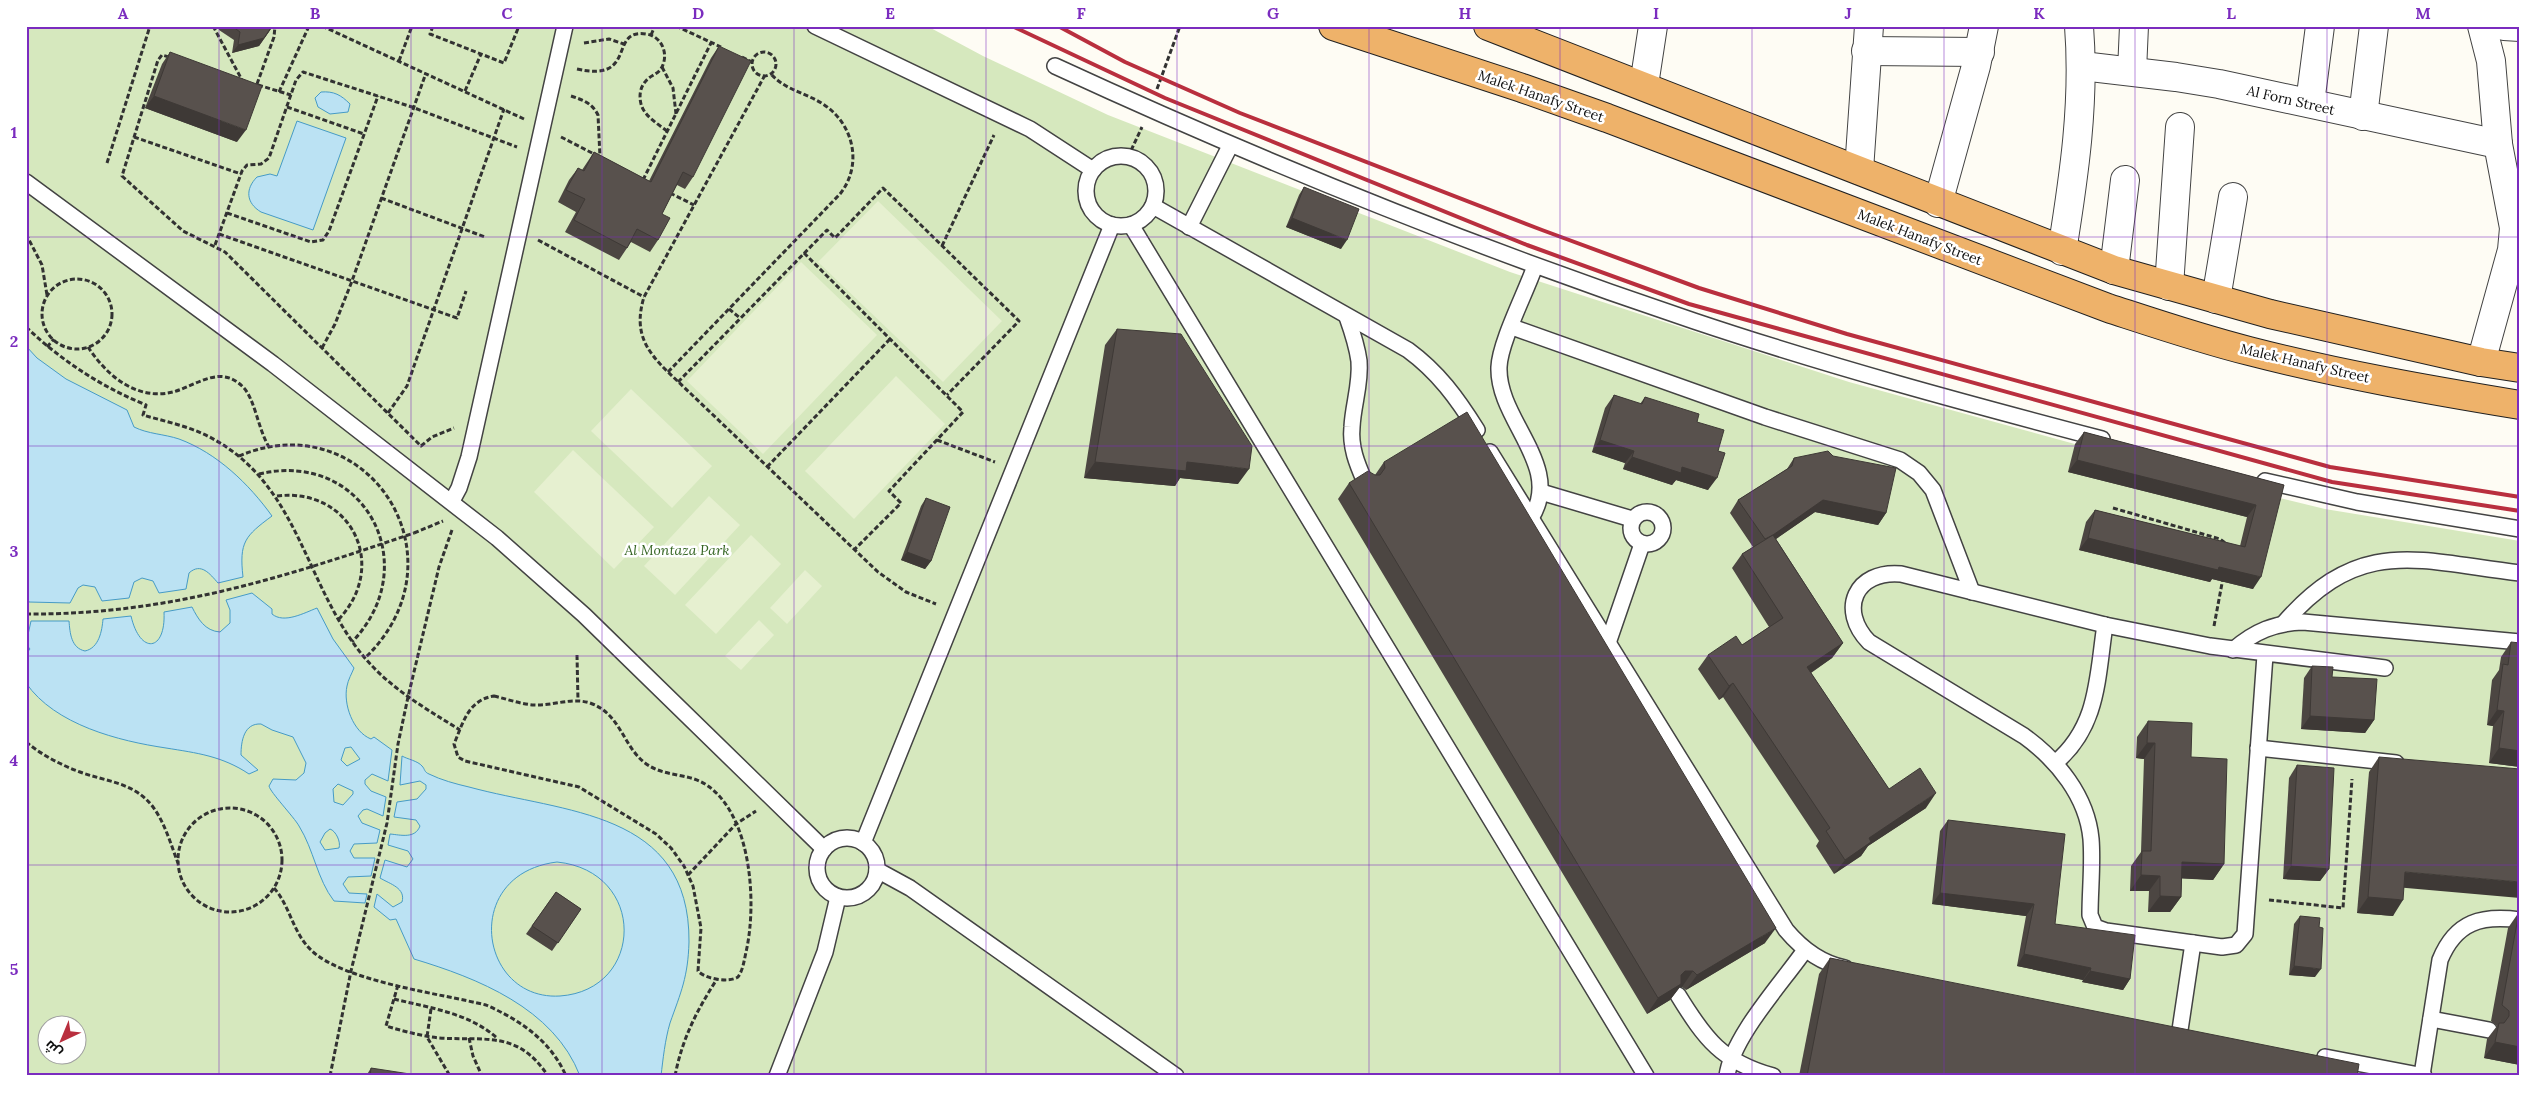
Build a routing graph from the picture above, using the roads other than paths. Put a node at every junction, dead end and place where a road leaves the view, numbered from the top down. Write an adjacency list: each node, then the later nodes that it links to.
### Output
1 (565, 26): 49 (lane)
2 (815, 26): 24 (lane)
3 (1333, 26): 44 (highway, Malek Hanafy Street)
4 (1488, 26): 18 (highway)
5 (1653, 26): 18 (street)
6 (2079, 26): 16 (street)
7 (2134, 26): 17 (street)
8 (2320, 26): 19 (street)
9 (2374, 26): 20 (street)
10 (2482, 26): 22 (street)
11 (2504, 26): 12 (street)
12 (2520, 27)
13 (1867, 38): 14 (street); 25 (street)
14 (1982, 39): 29 (street)
15 (1054, 66): 23 (lane)
16 (2082, 66): 17 (street, Al Forn Street); 35 (street)
17 (2132, 71): 19 (street, Al Forn Street)
18 (1644, 85): 25 (highway)
19 (2310, 103): 20 (street, Al Forn Street)
20 (2363, 116): 22 (street, Al Forn Street)
21 (2180, 127): 38 (street)
22 (2498, 144): 34 (street)
23 (1230, 146): 33 (lane); 36 (lane)
24 (1094, 170): 30 (lane); 31 (lane)
25 (1859, 170): 29 (highway)
26 (2125, 180): 37 (street)
27 (26, 182): 49 (lane)
28 (2233, 197): 39 (street)
29 (1938, 203): 35 (highway)
30 (1153, 206): 32 (lane); 33 (lane)
31 (1112, 225): 32 (lane); 66 (lane)
32 (1131, 225): 83 (lane)
33 (1189, 227): 40 (lane)
34 (2517, 229): 42 (street)
35 (2062, 251): 37 (highway)
36 (1535, 266): 41 (lane); 45 (lane)
37 (2114, 270): 38 (highway)
38 (2169, 286): 39 (highway)
39 (2216, 300): 42 (highway)
40 (1347, 317): 47 (lane); 50 (lane)
41 (1512, 327): 48 (lane); 55 (lane)
42 (2481, 362): 43 (highway)
43 (2520, 368)
44 (2520, 405)
45 (2120, 444)
46 (2253, 478): 52 (lane)
47 (1365, 482)
48 (1541, 492): 50 (lane); 51 (lane)
49 (458, 505): 67 (lane)
50 (1531, 518): 59 (lane)
51 (1632, 519): 53 (lane); 53 (lane)
52 (2520, 529)
53 (1642, 544): 59 (lane)
54 (2520, 573): 56 (lane)
55 (1972, 592): 57 (lane); 64 (lane)
56 (2284, 623): 58 (lane); 60 (lane)
57 (2106, 625): 60 (lane); 64 (lane)
58 (2520, 642)
59 (1608, 644): 72 (lane)
60 (2233, 650): 61 (lane)
61 (2265, 654): 62 (lane); 63 (lane)
62 (2385, 668)
63 (2258, 748): 65 (lane); 71 (lane)
64 (2055, 763): 71 (lane)
65 (2412, 764)
66 (863, 843): 67 (lane); 68 (lane)
67 (824, 849): 69 (lane)
68 (877, 870): 69 (lane); 82 (lane)
69 (838, 897): 81 (lane)
70 (2520, 920): 75 (lane)
71 (2193, 943): 77 (lane)
72 (1806, 950): 73 (lane); 79 (lane)
73 (1858, 971)
74 (1678, 996): 79 (lane)
75 (2431, 1019): 76 (lane); 86 (lane)
76 (2489, 1030)
77 (2199, 1034)
78 (2314, 1055): 80 (lane)
79 (1730, 1059): 84 (lane); 85 (lane)
80 (2390, 1072): 86 (lane)
81 (777, 1076)
82 (1176, 1076)
83 (1646, 1076)
84 (1727, 1076)
85 (1773, 1076)
86 (2423, 1076)

